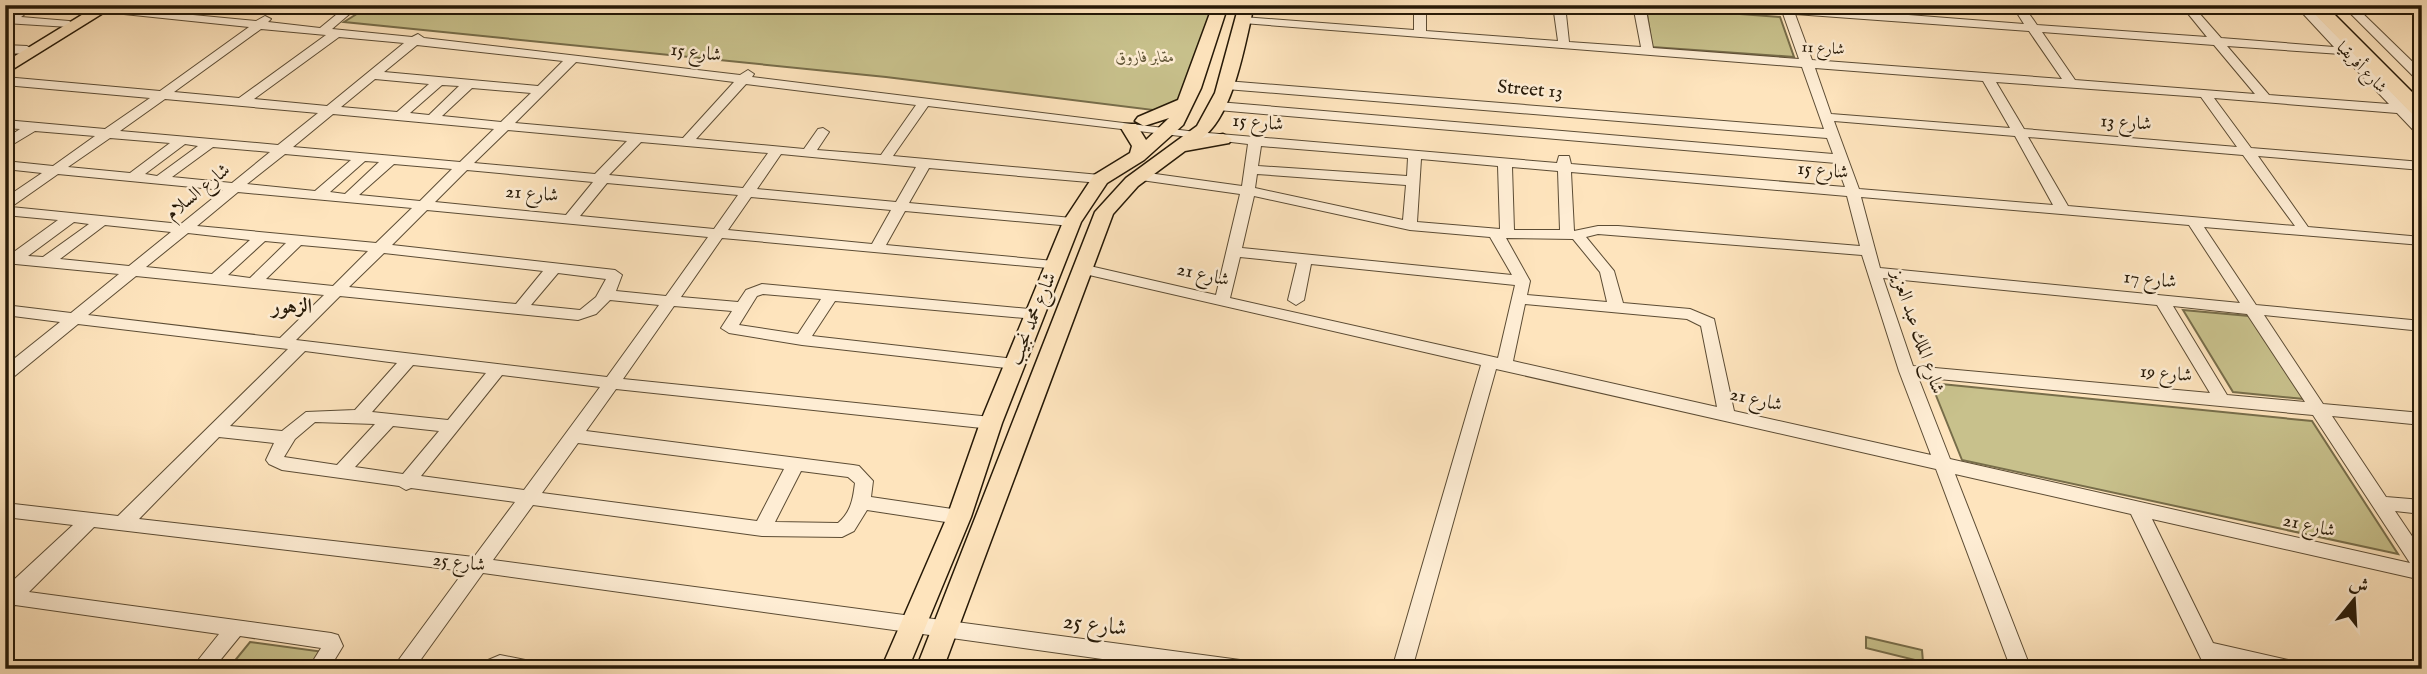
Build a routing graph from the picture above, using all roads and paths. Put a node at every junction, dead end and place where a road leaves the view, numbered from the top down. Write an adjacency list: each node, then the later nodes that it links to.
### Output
1 (32, 5): 17 (street)
2 (126, 5): 18 (street, شارع 15)
3 (355, 5): 20 (street)
4 (1221, 5): 47 (main road, شارع محمد نجيب)
5 (1420, 5): 22 (street)
6 (1559, 5): 25 (street)
7 (1639, 5): 28 (street)
8 (2017, 5): 21 (street)
9 (2186, 5): 24 (street)
10 (2300, 5): 29 (street, شارع أفريقيا)
11 (2315, 5): 52 (highway, شارع أفريقيا)
12 (2333, 5): 43 (highway, شارع أفريقيا)
13 (2347, 5): 36 (street, شارع أفريقيا)
14 (100, 7): 18 (street, شارع 15); 19 (main road); 32 (main road)
15 (1787, 8): 21 (street); 31 (street, شارع الملك عبد العزيز)
16 (1245, 13): 22 (street, شارع 11); 41 (main road)
17 (6, 20): 19 (street)
18 (264, 20): 20 (street, شارع 15); 45 (street)
19 (69, 24): 27 (main road)
20 (334, 25): 23 (street, شارع 15); 23 (street, شارع 15); 48 (street)
21 (2032, 28): 24 (street); 39 (street)
22 (1420, 36): 25 (street, شارع 11)
23 (420, 37): 30 (street, شارع 15); 33 (street, شارع السلام); 34 (street, شارع 15)
24 (2215, 41): 29 (street); 46 (street)
25 (1564, 45): 28 (street, شارع 11)
26 (5, 48): 27 (street)
27 (27, 50): 32 (main road)
28 (1648, 51): 31 (street, شارع 11)
29 (2344, 51): 50 (street, شارع أفريقيا)
30 (573, 58): 34 (street, شارع 15); 42 (street)
31 (1805, 64): 35 (street, شارع 11); 54 (street, شارع الملك عبد العزيز)
32 (5, 66)
33 (373, 75): 38 (street); 51 (street, شارع السلام)
34 (747, 75): 49 (street, شارع 15); 57 (street, شارع 15); 70 (street)
35 (1988, 78): 39 (street, شارع 11); 66 (street)
36 (2422, 78)
37 (5, 81): 45 (street)
38 (438, 82): 40 (street); 53 (street)
39 (2071, 83): 44 (street, شارع 11)
40 (470, 84): 42 (street); 55 (street)
41 (1226, 85): 59 (main road); 65 (street, Street 13)
42 (541, 90): 58 (street)
43 (2422, 92)
44 (2204, 93): 46 (street, شارع 11); 75 (street)
45 (160, 96): 48 (street); 64 (street)
46 (2264, 97): 50 (street, شارع 11)
47 (1187, 102): 57 (main road); 61 (main road, شارع محمد نجيب)
48 (241, 103): 51 (street)
49 (923, 104): 57 (street, شارع 15); 81 (street)
50 (2400, 108): 62 (street, شارع أفريقيا)
51 (329, 110): 53 (street); 73 (street, شارع السلام)
52 (2422, 113)
53 (401, 116): 55 (street)
54 (1827, 117): 65 (street, شارع الملك عبد العزيز); 66 (street, شارع 13)
55 (433, 118): 58 (street)
56 (6, 125): 60 (street)
57 (1137, 125): 61 (street, شارع 15); 86 (main road)
58 (505, 126): 67 (street); 88 (street)
59 (1213, 126): 61 (street, شارع 15); 71 (street, شارع 15); 77 (street, شارع 15); 80 (street); 86 (main road, شارع محمد نجيب)
60 (32, 127): 64 (street); 72 (street)
61 (1171, 129): 86 (main road, شارع محمد نجيب)
62 (2422, 131)
63 (823, 132): 76 (street)
64 (109, 134): 68 (street); 89 (street)
65 (1832, 134): 80 (street, شارع الملك عبد العزيز)
66 (2019, 134): 75 (street, شارع 13); 105 (street)
67 (638, 137): 70 (street); 93 (street)
68 (183, 140): 69 (street); 91 (street)
69 (211, 142): 73 (street); 92 (street)
70 (686, 142): 74 (street)
71 (1255, 142): 77 (street, شارع 15); 90 (street)
72 (5, 145)
73 (281, 149): 78 (street); 96 (street, شارع السلام)
74 (778, 149): 76 (street); 99 (street)
75 (2245, 151): 87 (street, شارع 13); 113 (street)
76 (808, 152): 81 (street)
77 (1422, 153): 82 (street, شارع 15); 84 (street, شارع 15); 95 (street)
78 (363, 156): 79 (street); 100 (street)
79 (391, 159): 88 (street); 101 (street)
80 (1841, 159): 97 (street, شارع الملك عبد العزيز)
81 (884, 160): 83 (street)
82 (1506, 163): 84 (street, شارع 15); 116 (street)
83 (924, 164): 94 (street); 104 (street)
84 (1564, 164): 97 (street, شارع 15); 117 (street)
85 (5, 165): 89 (street, شارع 21)
86 (1139, 166): 94 (main road, شارع محمد نجيب); 98 (street); 130 (main road, شارع محمد نجيب)
87 (2422, 166)
88 (463, 167): 93 (street); 103 (street)
89 (58, 170): 91 (street, شارع 21); 102 (street)
90 (1251, 170): 95 (street); 98 (street)
91 (133, 177): 92 (street, شارع 21)
92 (161, 179): 96 (street, شارع 21)
93 (601, 179): 99 (street); 108 (street)
94 (1100, 179): 111 (main road, شارع محمد نجيب)
95 (1413, 181): 112 (street)
96 (234, 187): 100 (street, شارع 21); 114 (street, شارع السلام)
97 (1852, 189): 105 (street, شارع 15); 123 (street, شارع الملك عبد العزيز)
98 (1248, 191): 112 (street); 124 (street)
99 (747, 192): 104 (street); 115 (street)
100 (318, 195): 101 (street, شارع 21)
101 (348, 198): 103 (street, شارع 21)
102 (5, 205)
103 (424, 205): 108 (street, شارع 21); 122 (street)
104 (901, 206): 111 (street); 121 (street)
105 (2061, 208): 110 (street, شارع 15); 113 (street, شارع 15)
106 (5, 211): 107 (street)
107 (70, 218): 109 (street); 125 (street)
108 (570, 219): 115 (street, شارع 21)
109 (101, 221): 114 (street); 127 (street)
110 (2193, 221): 119 (street, شارع 15); 146 (street)
111 (1072, 222): 128 (main road, شارع محمد نجيب)
112 (1410, 226): 116 (street)
113 (2302, 226): 119 (street, شارع 15)
114 (183, 228): 118 (street); 131 (street, شارع السلام)
115 (717, 234): 121 (street, شارع 21); 142 (street)
116 (1502, 234): 117 (street); 134 (street)
117 (1572, 235): 123 (street); 145 (street)
118 (262, 236): 120 (street); 133 (street)
119 (2422, 239)
120 (298, 240): 122 (street); 135 (street)
121 (877, 248): 128 (street, شارع 21)
122 (380, 249): 129 (street); 136 (street)
123 (1869, 251): 132 (street, شارع الملك عبد العزيز)
124 (1233, 253): 126 (street); 143 (street)
125 (10, 259): 127 (street)
126 (1305, 260): 134 (street); 140 (street)
127 (46, 262): 131 (street)
128 (1054, 266): 149 (main road, شارع محمد نجيب)
129 (555, 267): 137 (street); 148 (street)
130 (1080, 269): 143 (street, شارع 21); 193 (main road, شارع محمد نجيب)
131 (131, 271): 133 (street); 150 (street, شارع السلام)
132 (1874, 272): 141 (street, شارع 17); 159 (street, شارع الملك عبد العزيز)
133 (215, 279): 135 (street)
134 (1523, 281): 139 (street)
135 (254, 282): 136 (street)
136 (335, 292): 148 (street); 153 (street)
137 (604, 295): 142 (street); 148 (street)
138 (831, 295): 144 (street); 149 (street); 152 (street)
139 (1519, 299): 145 (street); 156 (street)
140 (1296, 300)
141 (2162, 300): 146 (street, شارع 17); 162 (street)
142 (668, 301): 144 (street); 161 (street)
143 (1222, 301): 156 (street, شارع 21)
144 (741, 307): 152 (street)
145 (1616, 307): 164 (street)
146 (2251, 309): 151 (street, شارع 17); 163 (street)
147 (5, 310): 150 (street)
148 (519, 310)
149 (1035, 314): 157 (main road, شارع محمد نجيب)
150 (74, 318): 153 (street); 160 (street, شارع السلام)
151 (2422, 326)
152 (802, 340): 157 (street)
153 (284, 343): 154 (street)
154 (302, 345): 155 (street); 170 (street)
155 (410, 358): 158 (street); 165 (street)
156 (1497, 363): 164 (street, شارع 21); 203 (street)
157 (1015, 364): 168 (main road, شارع محمد نجيب)
158 (498, 370): 161 (street); 169 (street)
159 (1907, 371): 162 (street, شارع 19); 174 (street, شارع الملك عبد العزيز)
160 (6, 374)
161 (611, 383): 168 (street); 171 (street)
162 (2222, 400): 163 (street, شارع 19)
163 (2318, 409): 167 (street, شارع 19); 179 (street)
164 (1727, 415): 174 (street, شارع 21)
165 (359, 416): 166 (street); 172 (street)
166 (389, 419): 169 (street); 175 (street)
167 (2422, 419)
168 (991, 423): 183 (main road, شارع محمد نجيب)
169 (452, 426): 176 (street)
170 (216, 431): 172 (street); 185 (street)
171 (574, 436): 173 (street); 177 (street)
172 (286, 438): 175 (street)
173 (796, 463): 178 (street); 186 (street)
174 (1943, 464): 181 (street, شارع 21); 204 (street, شارع الملك عبد العزيز)
175 (340, 473): 176 (street)
176 (406, 482): 177 (street)
177 (526, 499): 186 (street); 187 (street)
178 (863, 503): 183 (street); 186 (street)
179 (2380, 503): 180 (street); 188 (street)
180 (2422, 507)
181 (2138, 509): 189 (street, شارع 21); 194 (street)
182 (5, 510): 184 (street, شارع 25)
183 (959, 517): 191 (main road, شارع محمد نجيب)
184 (89, 521): 185 (street, شارع 25); 190 (street)
185 (121, 525): 187 (street, شارع 25)
186 (762, 529)
187 (478, 565): 191 (street, شارع 25); 197 (street)
188 (2422, 566)
189 (2422, 573)
190 (7, 598): 192 (street)
191 (911, 626): 193 (street, شارع 25); 200 (main road, شارع محمد نجيب)
192 (236, 627): 195 (street); 196 (street)
193 (944, 630): 201 (main road, شارع محمد نجيب); 202 (street, شارع 25)
194 (2212, 659): 205 (street)
195 (201, 669)
196 (318, 669)
197 (402, 669)
198 (488, 669): 199 (street)
199 (533, 669)
200 (894, 669)
201 (929, 669)
202 (1240, 669)
203 (1402, 669)
204 (2021, 669)
205 (2288, 669)

